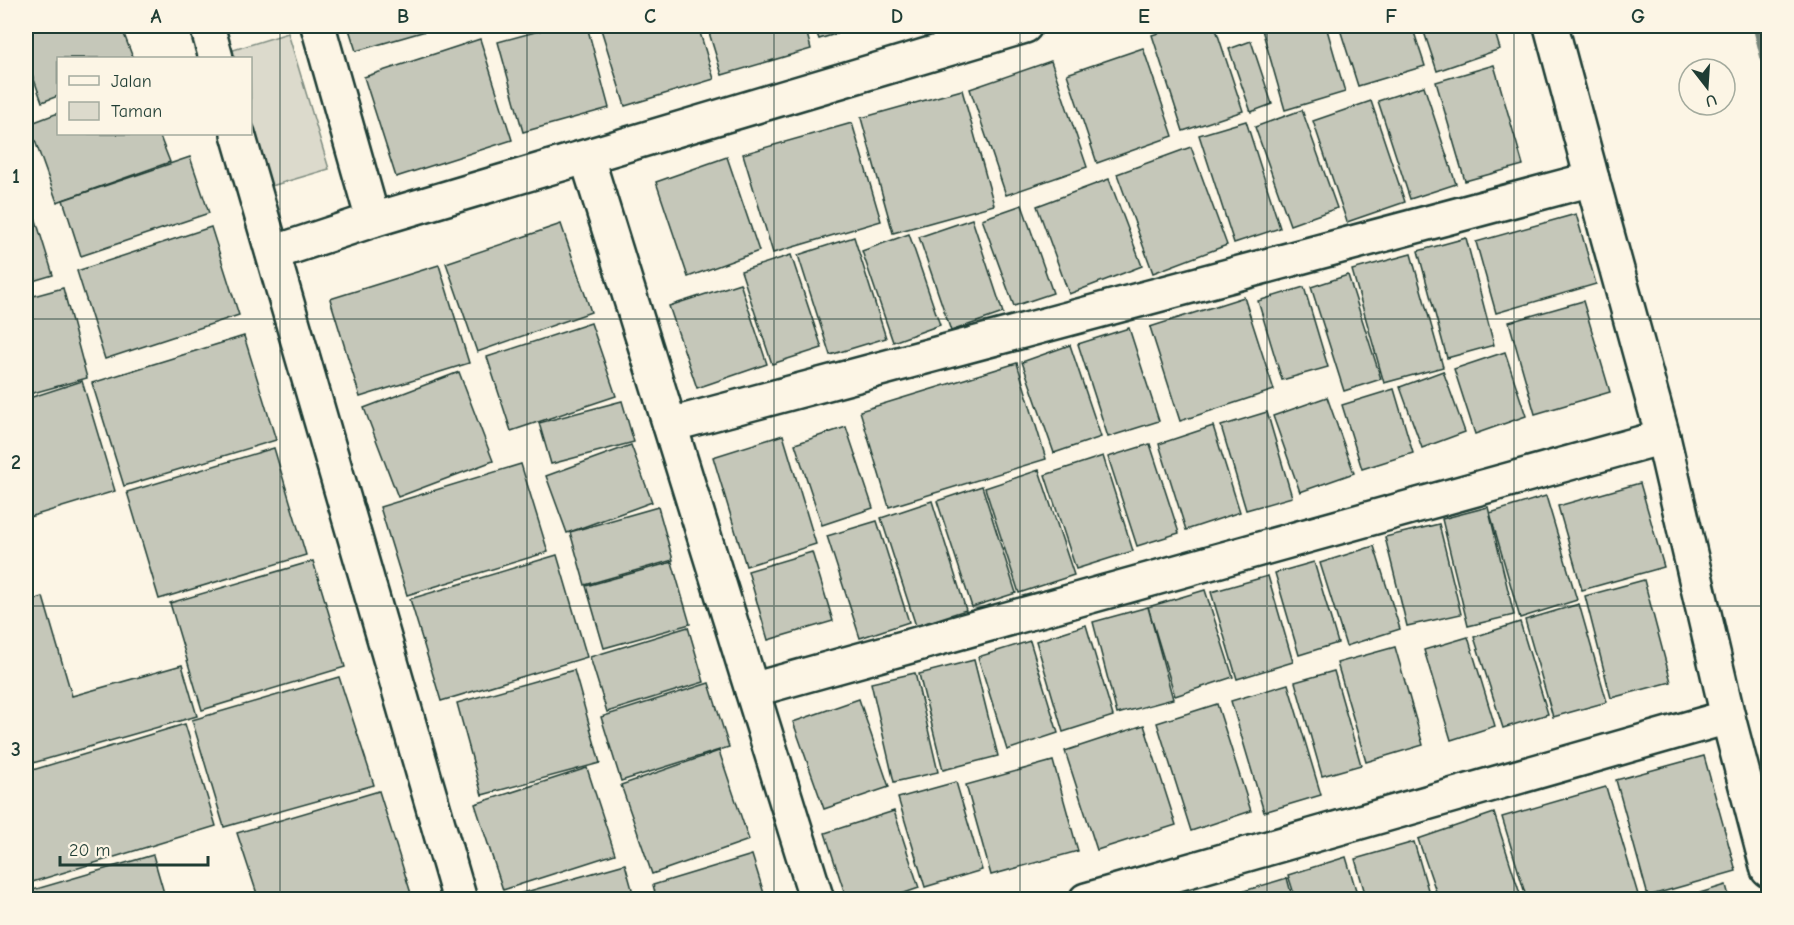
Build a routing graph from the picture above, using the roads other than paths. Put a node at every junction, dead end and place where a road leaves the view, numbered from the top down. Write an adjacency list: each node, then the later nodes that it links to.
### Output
1 (207, 26): 5 (street)
2 (318, 26): 9 (street)
3 (1025, 26): 7 (street)
4 (1551, 26): 8 (street)
5 (216, 57)
6 (238, 135): 10 (street)
7 (587, 158): 9 (street); 11 (street)
8 (1592, 179): 11 (street); 12 (street)
9 (373, 220): 10 (street)
10 (273, 253): 16 (street)
11 (670, 425): 13 (street)
12 (1664, 437): 13 (street); 14 (street)
13 (752, 690): 17 (street)
14 (1728, 717): 15 (street); 18 (street)
15 (1768, 870)
16 (460, 900)
17 (817, 900)
18 (1086, 900)

